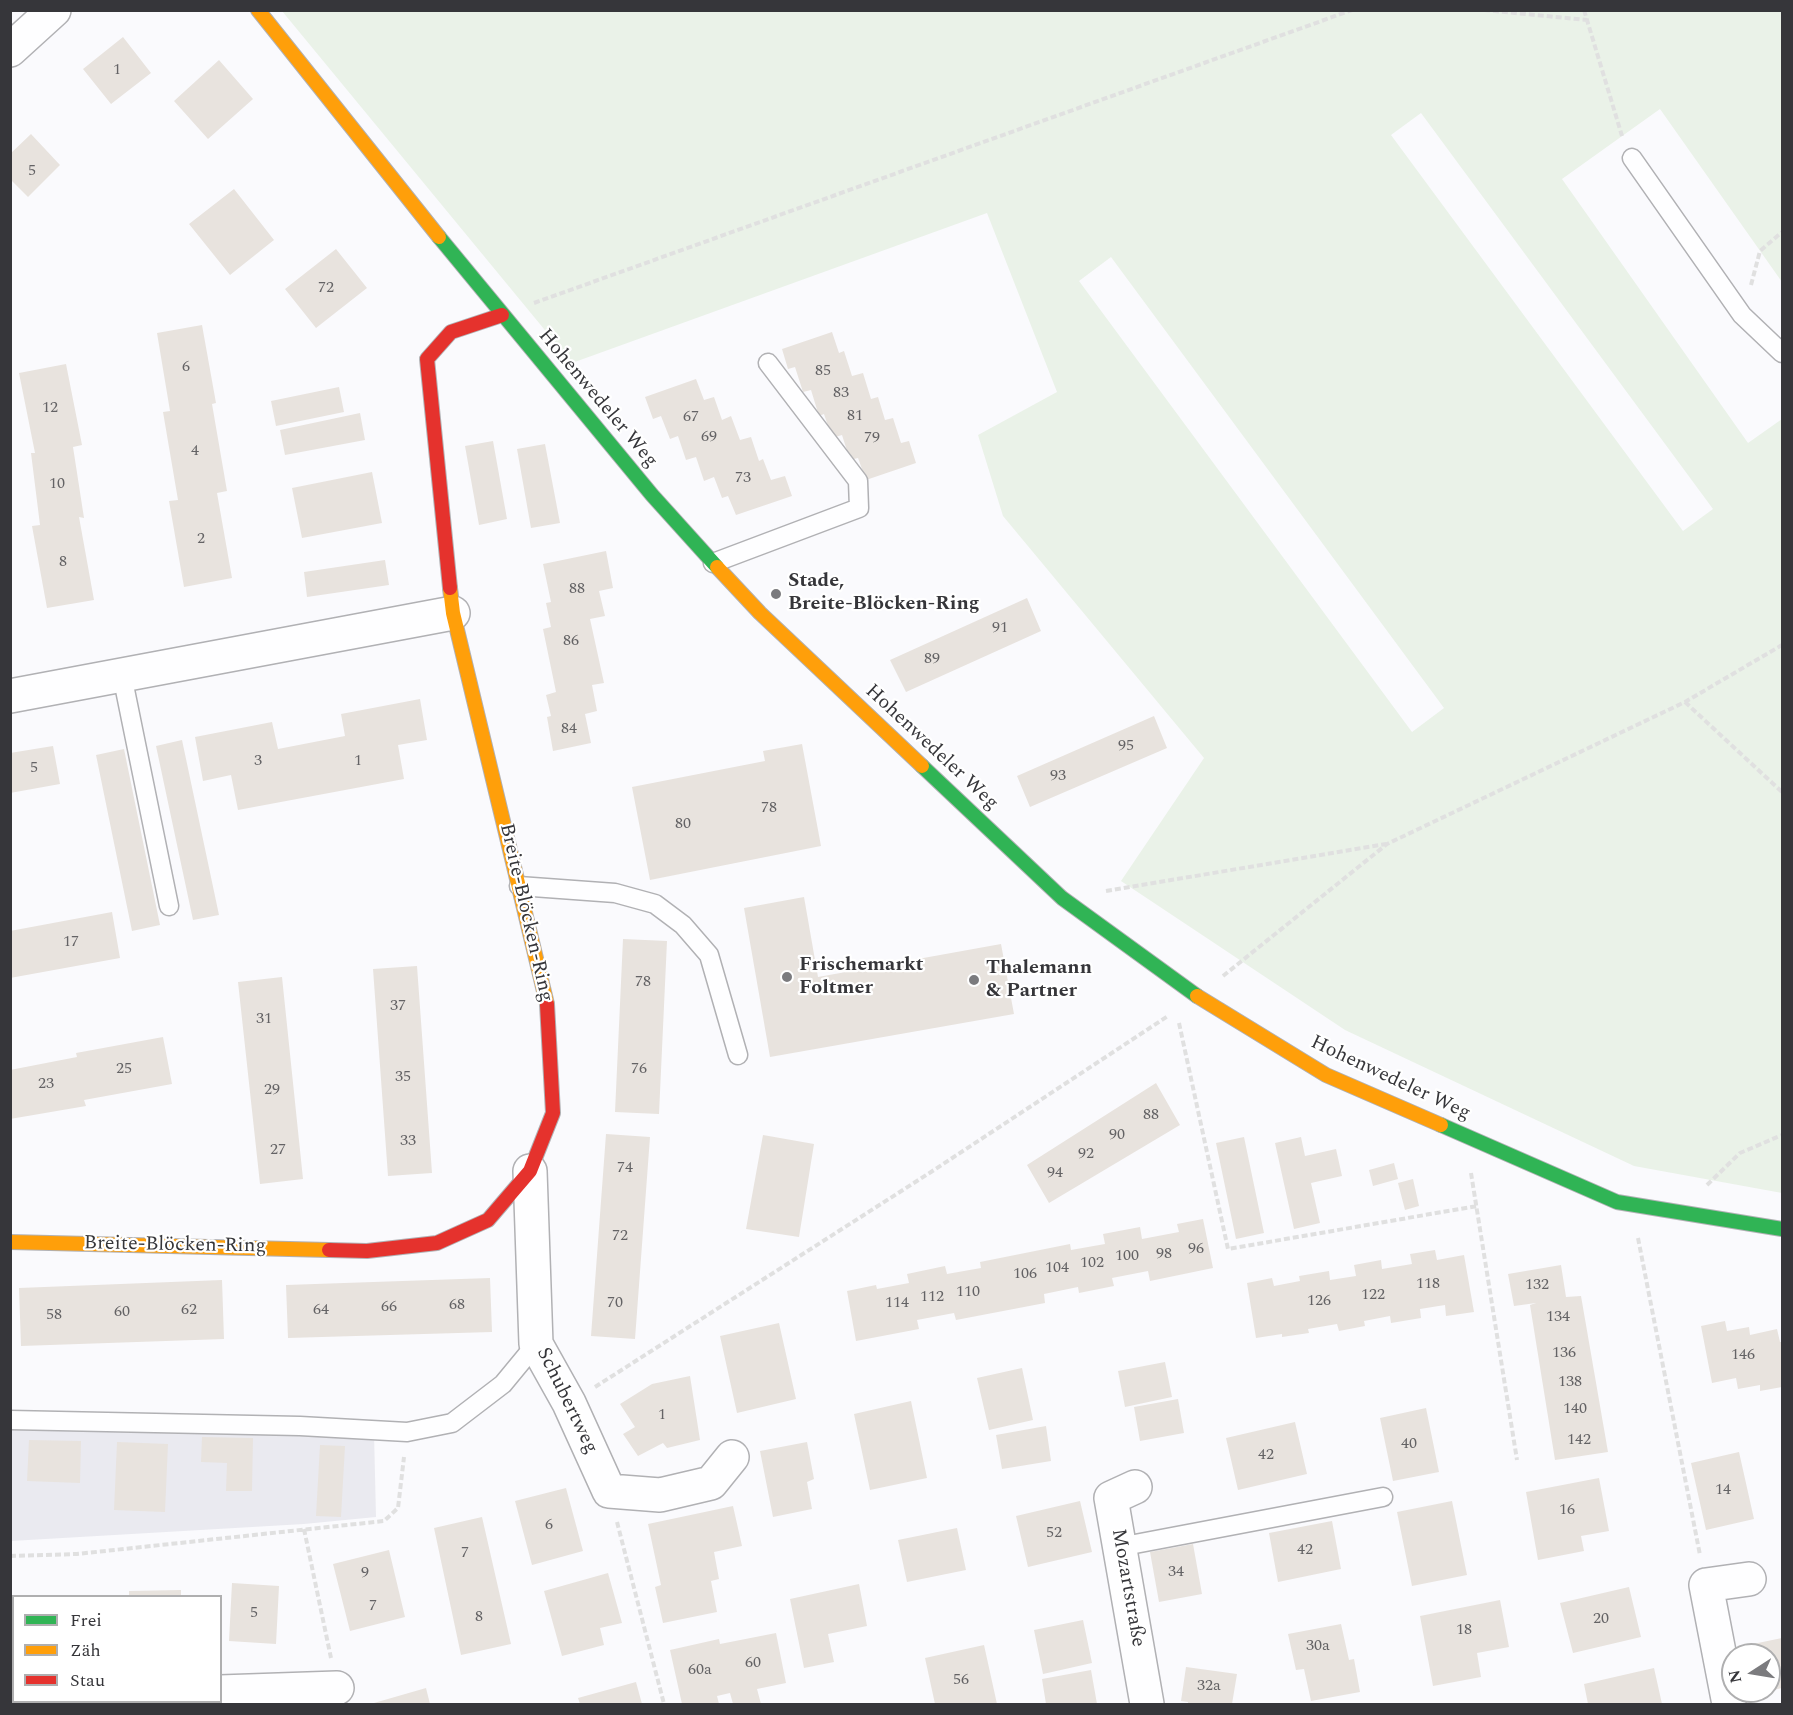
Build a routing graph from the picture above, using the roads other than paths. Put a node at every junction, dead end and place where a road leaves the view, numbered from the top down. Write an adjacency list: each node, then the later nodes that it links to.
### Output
1 (54, 10): 3 (street)
2 (258, 10): 5 (street, Hohenwedeler Weg)
3 (10, 50)
4 (1632, 158): 6 (lane)
5 (502, 315): 8 (street, Hohenwedeler Weg); 9 (street, Breite-Blöcken-Ring)
6 (1782, 353)
7 (768, 363): 8 (lane)
8 (712, 563): 16 (street, Hohenwedeler Weg)
9 (453, 613): 10 (street); 12 (street, Breite-Blöcken-Ring)
10 (122, 675): 11 (street); 13 (lane)
11 (10, 696)
12 (519, 886): 14 (lane); 15 (street, Breite-Blöcken-Ring)
13 (169, 906)
14 (738, 1055)
15 (530, 1171): 17 (street, Breite-Blöcken-Ring); 18 (street, Schubertweg)
16 (1782, 1229)
17 (10, 1242)
18 (536, 1344): 19 (lane); 20 (street, Schubertweg)
19 (10, 1420)
20 (732, 1457)
21 (1135, 1487): 23 (street, Mozartstraße)
22 (1383, 1497): 23 (lane)
23 (1119, 1547): 27 (street, Mozartstraße)
24 (1749, 1579): 28 (street)
25 (337, 1688): 26 (street)
26 (222, 1692)
27 (1147, 1704)
28 (1729, 1704)

